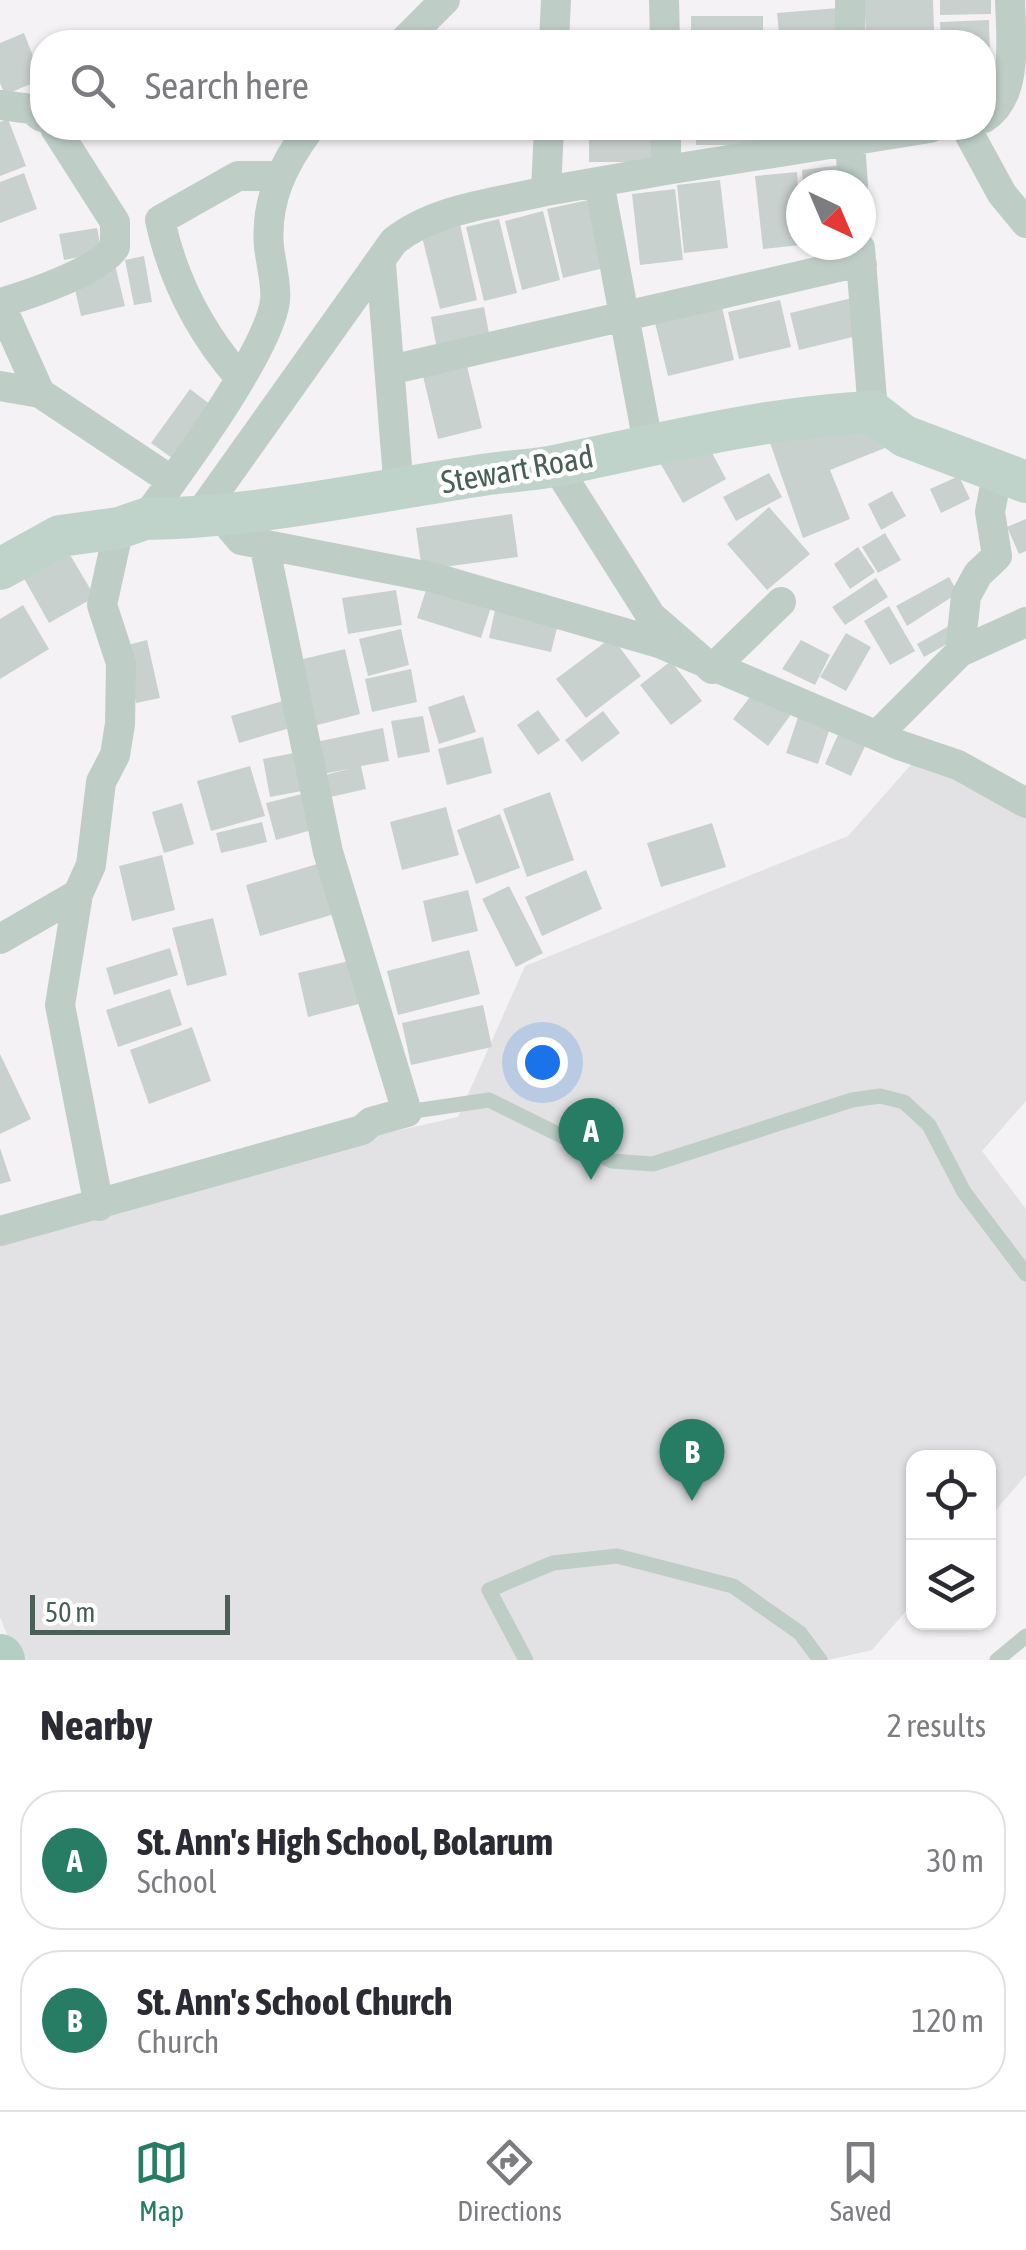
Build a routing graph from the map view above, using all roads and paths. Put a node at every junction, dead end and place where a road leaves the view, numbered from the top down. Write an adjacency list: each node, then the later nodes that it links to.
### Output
1 (445, 0): 6 (street)
2 (556, 0): 7 (street)
3 (664, 0): 8 (street)
4 (850, 0): 9 (street)
5 (1010, 0): 12 (street)
6 (416, 30)
7 (555, 30)
8 (665, 30)
9 (850, 30)
10 (0, 105): 11 (street)
11 (30, 109)
12 (996, 109)
13 (63, 140): 29 (street)
14 (302, 140): 22 (street)
15 (549, 140): 24 (street)
16 (666, 140): 20 (street)
17 (814, 140): 20 (street)
18 (849, 140): 21 (street)
19 (973, 140): 25 (street)
20 (666, 170): 23 (street)
21 (852, 170)
22 (279, 176): 32 (street); 32 (street)
23 (598, 182): 24 (street); 30 (street)
24 (546, 191): 28 (street)
25 (1026, 223)
26 (853, 260): 30 (street)
27 (861, 260): 35 (street)
28 (381, 264): 31 (street); 41 (street)
29 (0, 303): 34 (street)
30 (624, 317): 31 (street); 36 (street)
31 (390, 370): 40 (street)
32 (240, 378): 39 (street)
33 (0, 386): 34 (street)
34 (40, 392): 39 (street)
35 (873, 412): 36 (street, Stewart Road); 38 (street)
36 (648, 443): 37 (street, Stewart Road)
37 (556, 466): 40 (street, Stewart Road); 48 (street)
38 (1012, 479): 47 (street)
39 (172, 481): 42 (street)
40 (399, 491): 41 (street, Stewart Road)
41 (208, 517): 42 (street, Stewart Road); 43 (street)
42 (132, 524): 44 (street, Stewart Road); 51 (street)
43 (264, 544): 48 (street); 53 (street)
44 (0, 569)
45 (781, 602): 48 (street)
46 (1026, 622): 47 (street)
47 (960, 652): 49 (street)
48 (712, 668): 49 (street)
49 (878, 734): 50 (street)
50 (1026, 803)
51 (78, 894): 52 (street); 54 (street)
52 (0, 939)
53 (406, 1112): 54 (street); 56 (lane)
54 (98, 1206): 55 (street)
55 (0, 1231)
56 (1026, 1274)
57 (1026, 1636): 60 (lane)
58 (526, 1660): 59 (lane)
59 (820, 1660)
60 (998, 1660)

